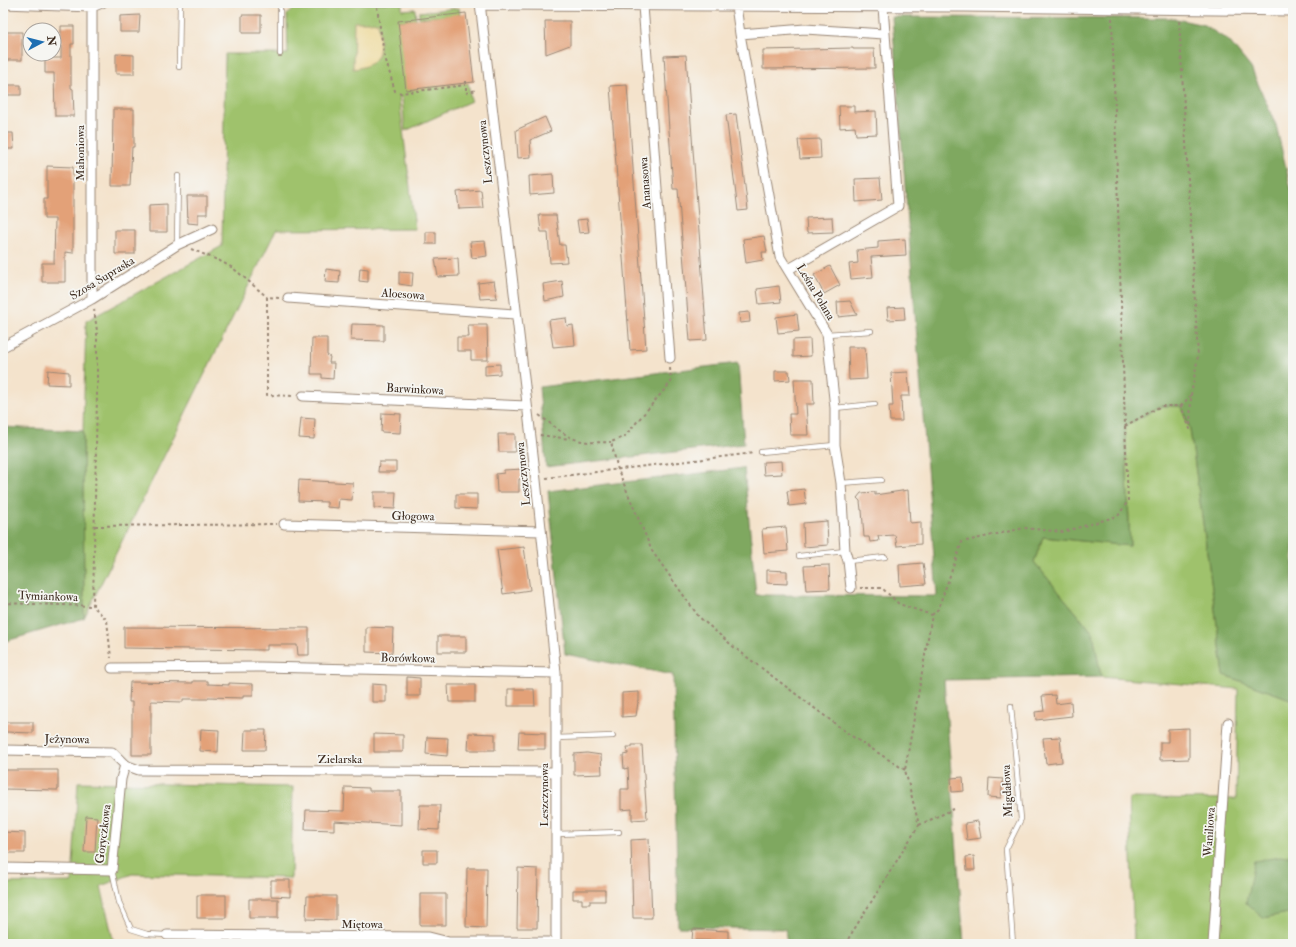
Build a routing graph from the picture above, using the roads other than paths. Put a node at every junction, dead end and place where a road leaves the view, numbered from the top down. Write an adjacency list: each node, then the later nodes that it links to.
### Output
1 (102, 3): 11 (street)
2 (180, 3): 17 (lane)
3 (280, 3): 16 (lane)
4 (3, 4): 11 (street)
5 (480, 4): 6 (street); 24 (street, Leszczynowa)
6 (618, 5): 8 (street)
7 (902, 5): 10 (street); 12 (street)
8 (644, 6): 9 (street); 28 (street, Ananasowa)
9 (736, 6): 12 (street); 14 (street, Leśna Polana)
10 (1141, 6): 13 (street)
11 (92, 7): 23 (street, Mahoniowa)
12 (883, 7): 15 (street)
13 (1293, 12)
14 (740, 34): 15 (street); 21 (street, Leśna Polana)
15 (884, 34): 21 (street)
16 (280, 54)
17 (179, 66)
18 (178, 176): 20 (lane)
19 (212, 229): 20 (street, Szosa Supraska)
20 (178, 245): 23 (street, Szosa Supraska)
21 (789, 269): 26 (street, Leśna Polana)
22 (288, 298): 24 (street, Aloesowa)
23 (92, 299): 27 (street, Szosa Supraska)
24 (515, 314): 31 (street, Leszczynowa)
25 (871, 331): 26 (lane)
26 (827, 334): 32 (street, Leśna Polana)
27 (3, 347)
28 (670, 358)
29 (303, 396): 31 (street, Barwinkowa)
30 (875, 404): 32 (lane)
31 (527, 406): 38 (street, Leszczynowa)
32 (834, 408): 33 (street, Leśna Polana)
33 (835, 445): 34 (lane); 36 (street, Leśna Polana)
34 (761, 452)
35 (881, 480): 36 (lane)
36 (842, 483): 39 (street, Leśna Polana)
37 (284, 524): 38 (street, Głogowa)
38 (541, 531): 45 (street, Leszczynowa)
39 (845, 551): 40 (lane); 42 (street, Leśna Polana)
40 (799, 556)
41 (885, 557): 42 (lane)
42 (848, 561): 43 (street, Leśna Polana)
43 (851, 588)
44 (112, 668): 45 (street, Borówkowa)
45 (556, 673): 49 (street, Leszczynowa)
46 (1011, 706): 59 (lane, Migdałowa)
47 (1228, 723): 60 (street, Waniliowa)
48 (613, 736): 49 (lane)
49 (556, 738): 52 (street, Leszczynowa)
50 (3, 750): 51 (street, Jeżynowa)
51 (124, 765): 52 (street, Zielarska); 56 (street, Goryczkowa)
52 (556, 772): 54 (street, Leszczynowa)
53 (619, 832): 54 (lane)
54 (556, 834): 58 (street, Leszczynowa)
55 (3, 868): 56 (street, Goryczkowa)
56 (112, 870): 57 (lane)
57 (167, 935): 58 (street, Miętowa)
58 (556, 943)
59 (1013, 944)
60 (1213, 944)

